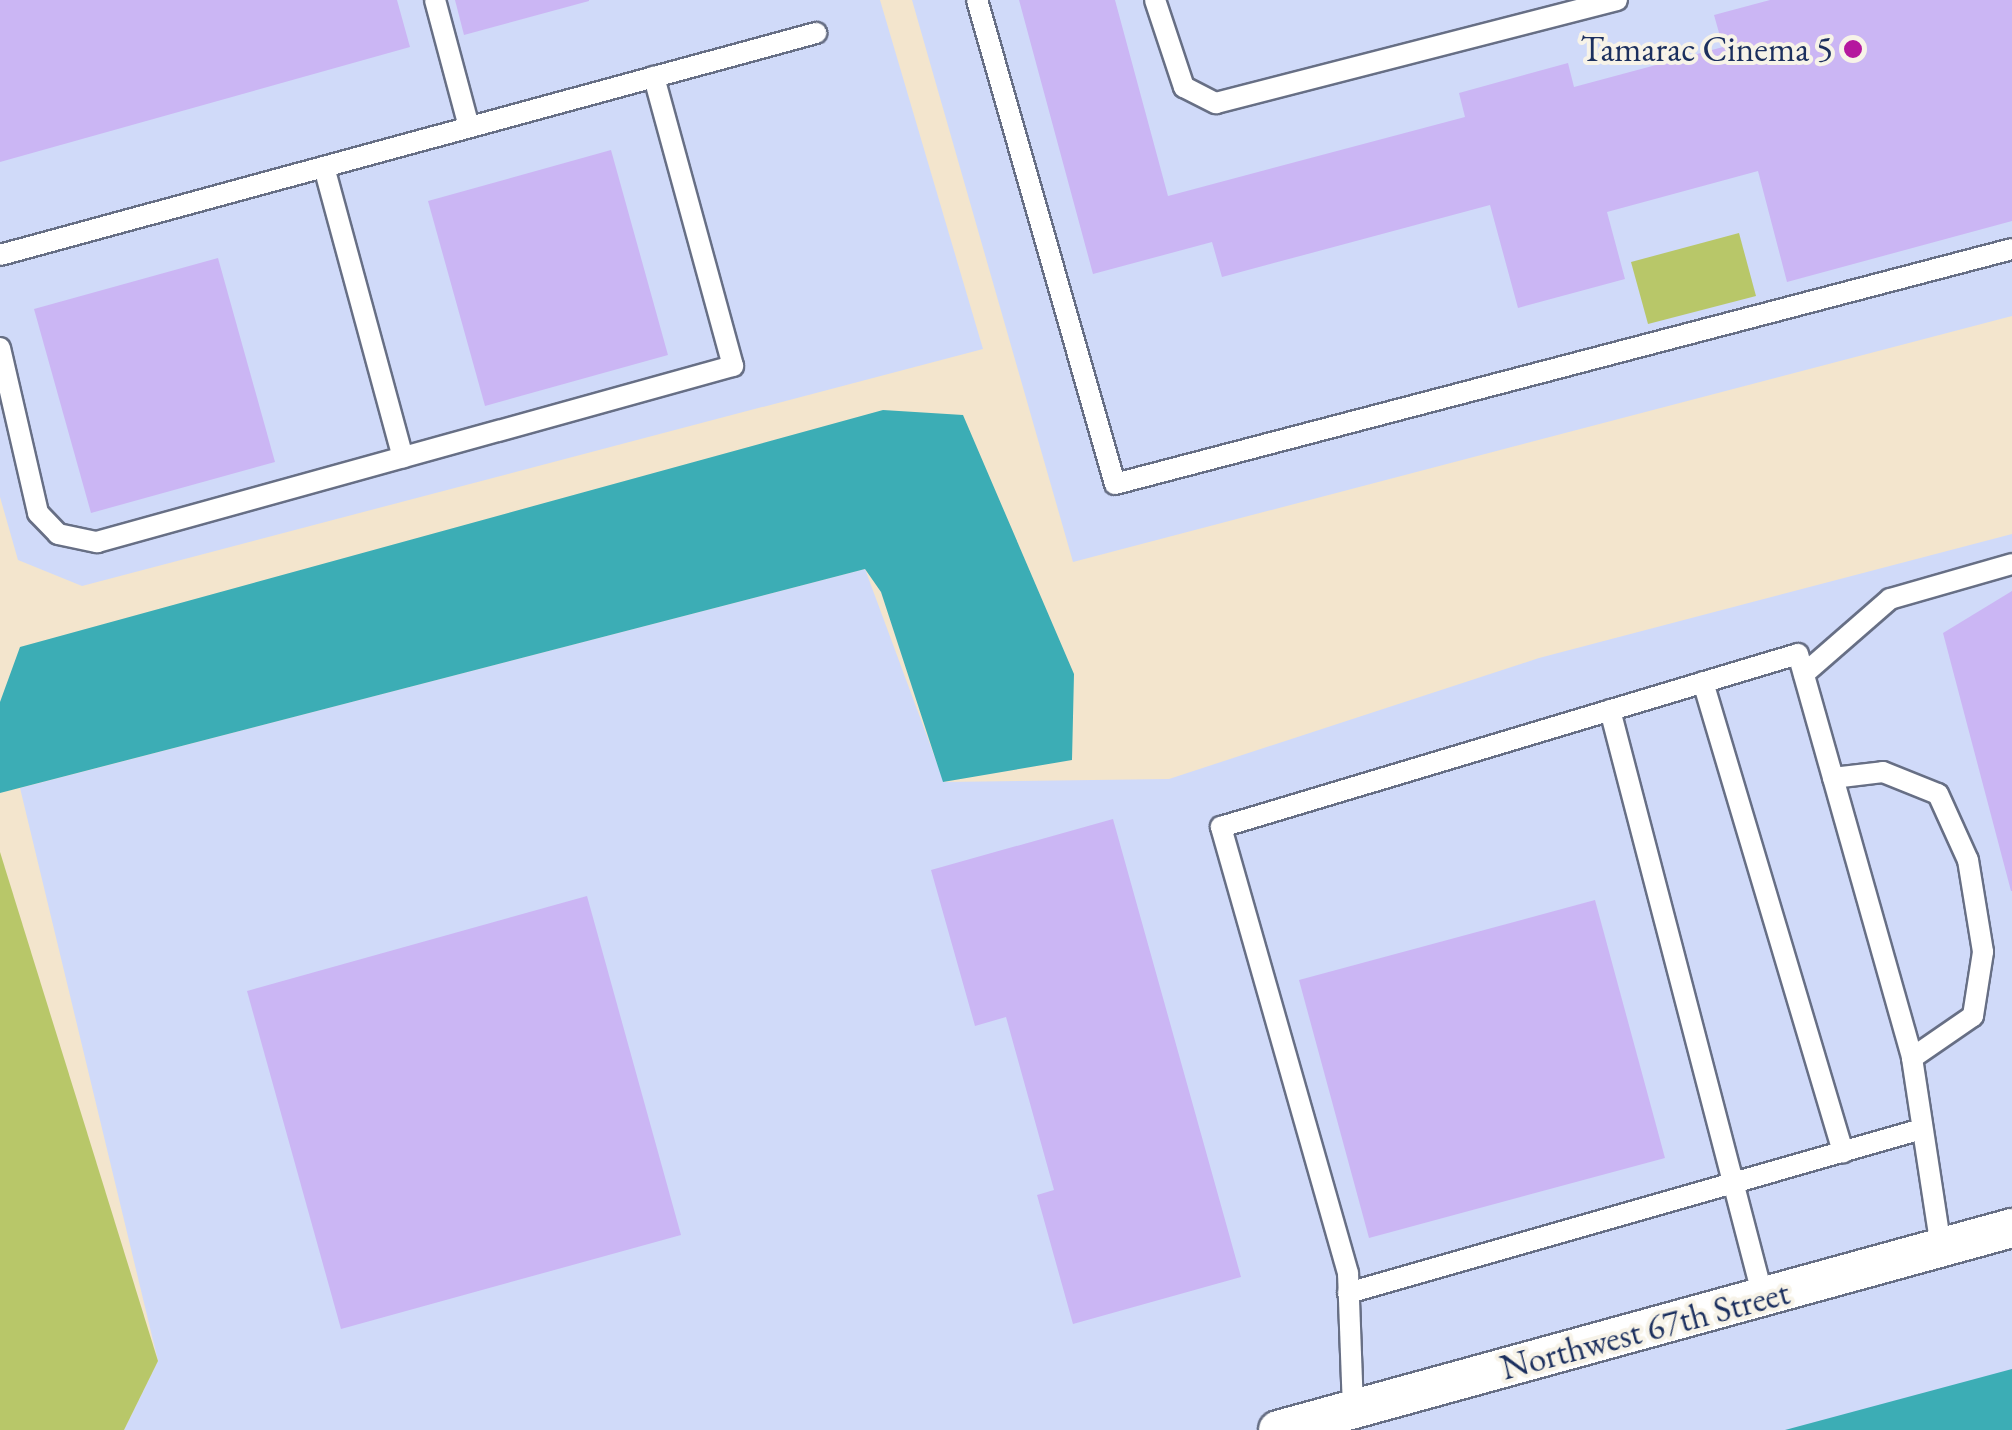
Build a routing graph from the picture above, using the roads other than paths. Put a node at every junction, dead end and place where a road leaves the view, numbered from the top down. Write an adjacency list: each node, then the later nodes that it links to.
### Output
1 (435, 0): 8 (lane)
2 (977, 0): 10 (lane)
3 (1155, 0): 5 (lane)
4 (1617, 0): 5 (lane)
5 (1585, 4)
6 (816, 33): 7 (lane)
7 (654, 77): 8 (lane); 13 (lane)
8 (469, 127): 9 (lane)
9 (324, 167): 11 (lane); 13 (lane)
10 (2012, 249)
11 (0, 254)
12 (0, 348): 13 (lane)
13 (403, 457)
14 (2012, 564): 15 (lane)
15 (1804, 674): 16 (lane); 18 (lane)
16 (1703, 682): 17 (lane); 21 (lane)
17 (1610, 710): 22 (lane); 25 (lane)
18 (1833, 778): 19 (lane); 19 (lane)
19 (1912, 1058): 20 (lane)
20 (1922, 1129): 21 (lane); 24 (lane)
21 (1844, 1153): 22 (lane)
22 (1734, 1187): 25 (lane); 26 (lane)
23 (2012, 1228): 24 (street, Northwest 67th Street)
24 (1941, 1248): 26 (street, Northwest 67th Street)
25 (1348, 1293): 27 (lane)
26 (1763, 1297): 27 (street, Northwest 67th Street)
27 (1353, 1409): 28 (street, Northwest 67th Street)
28 (1278, 1430)

